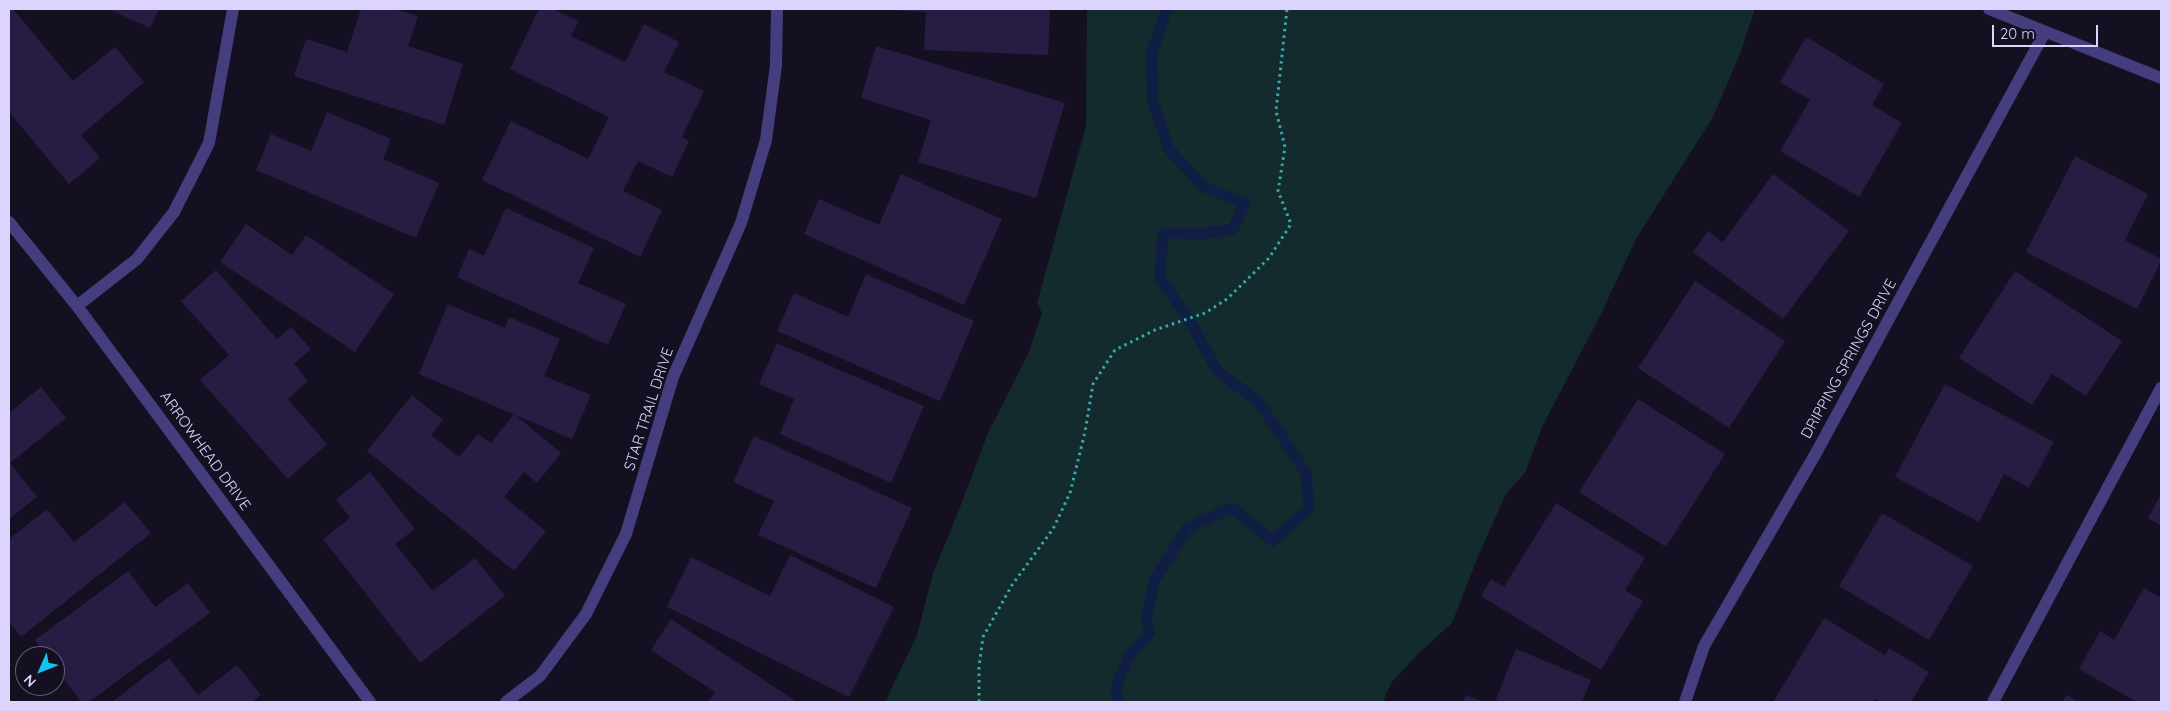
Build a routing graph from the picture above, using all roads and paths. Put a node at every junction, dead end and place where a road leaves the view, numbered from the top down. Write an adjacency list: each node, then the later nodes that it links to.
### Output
1 (233, 9): 8 (street)
2 (777, 9): 11 (street, STAR TRAIL DRIVE)
3 (1287, 9): 12 (path)
4 (1989, 9): 5 (street)
5 (2045, 32): 6 (street); 13 (street, DRIPPING SPRINGS DRIVE)
6 (2161, 78)
7 (9, 222): 8 (street, ARROWHEAD DRIVE)
8 (77, 306): 10 (street, ARROWHEAD DRIVE)
9 (2161, 388): 14 (street)
10 (370, 702)
11 (506, 702)
12 (979, 702)
13 (1685, 702)
14 (1992, 702)

